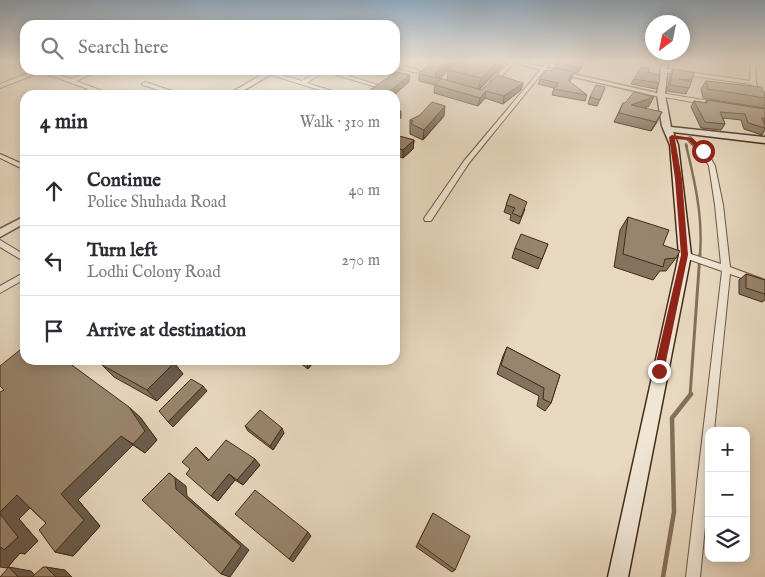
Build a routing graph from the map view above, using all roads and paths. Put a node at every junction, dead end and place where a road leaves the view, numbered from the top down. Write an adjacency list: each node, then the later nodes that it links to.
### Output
1 (93, 89): 6 (street)
2 (527, 89): 16 (street)
3 (631, 89): 7 (street)
4 (662, 89): 7 (main road)
5 (756, 89): 9 (street)
6 (96, 90)
7 (661, 96): 8 (street); 10 (main road)
8 (718, 105)
9 (765, 105)
10 (670, 133): 11 (main road); 12 (main road); 21 (main road)
11 (690, 139): 13 (main road); 22 (street)
12 (765, 140)
13 (765, 146)
14 (0, 156): 15 (street)
15 (20, 166)
16 (428, 219)
17 (20, 222): 18 (street)
18 (0, 234)
19 (0, 242): 20 (street)
20 (20, 255)
21 (688, 256): 22 (street); 26 (main road)
22 (726, 269): 24 (street); 27 (street)
23 (20, 278): 25 (street)
24 (765, 282)
25 (0, 290)
26 (618, 577)
27 (693, 577)

